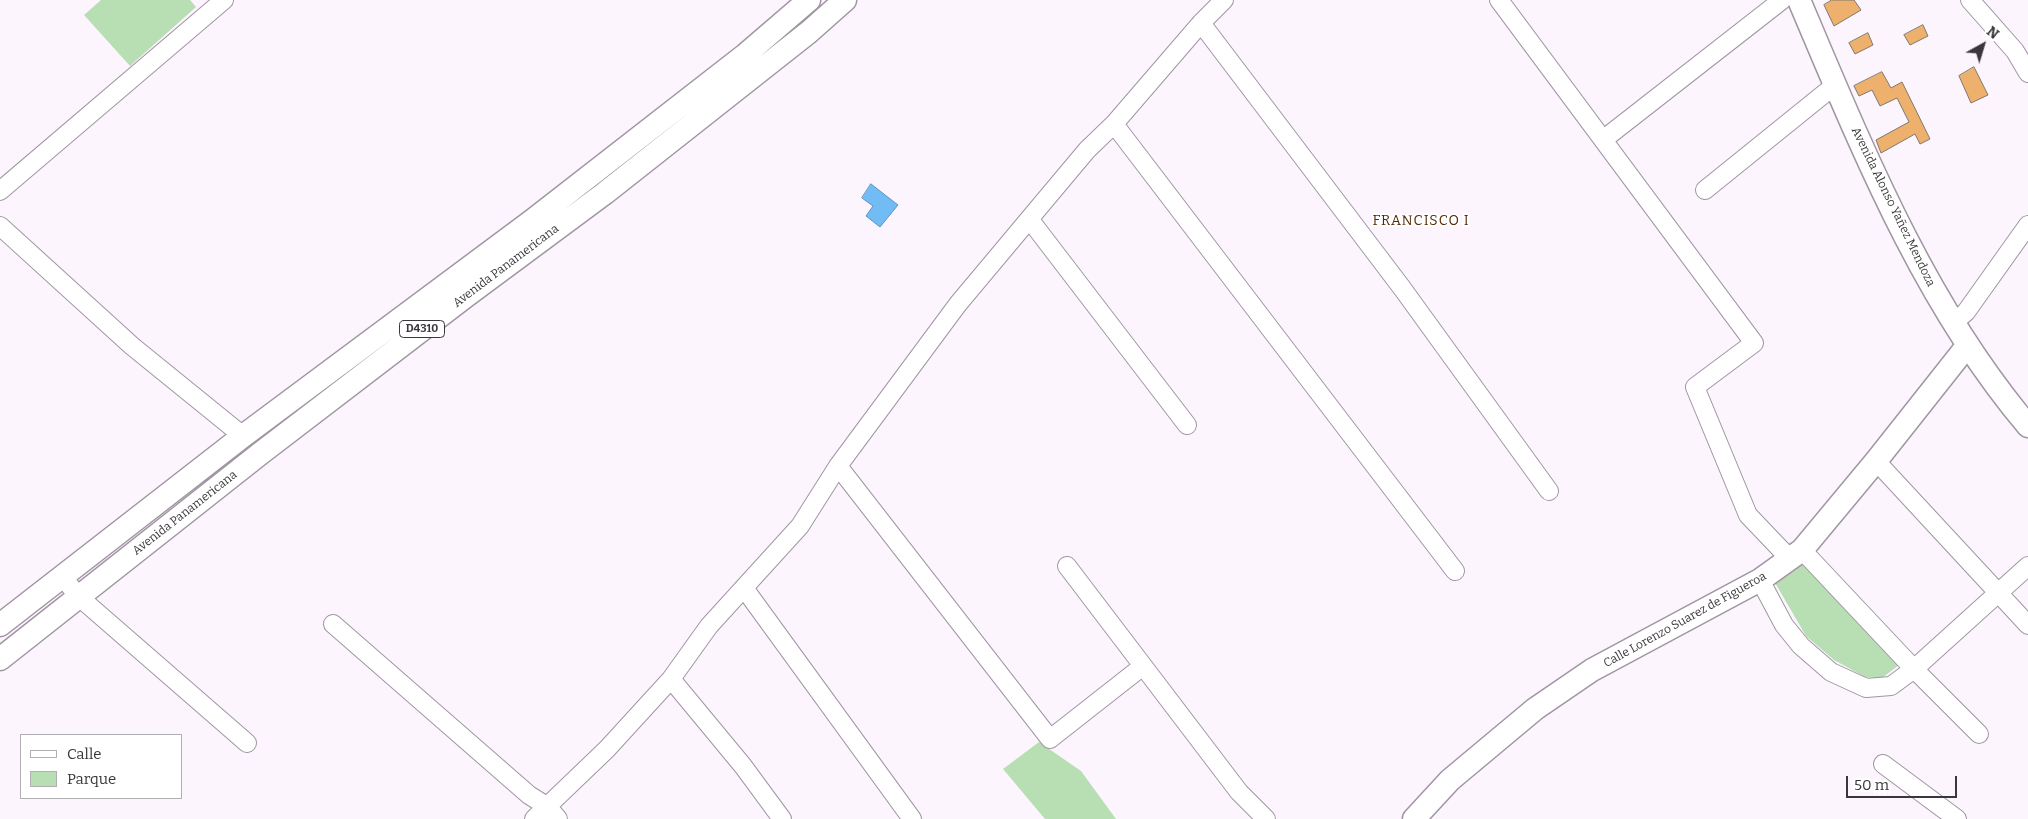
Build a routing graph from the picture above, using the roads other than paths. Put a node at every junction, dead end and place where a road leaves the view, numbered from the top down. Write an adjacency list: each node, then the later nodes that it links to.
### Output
1 (224, 0): 16 (street)
2 (810, 0): 14 (main road, Avenida Panamericana / D4310)
3 (845, 0): 17 (main road, Avenida Panamericana / D4310)
4 (1224, 0): 9 (street)
5 (1499, 0): 13 (street)
6 (1782, 0): 13 (street)
7 (1798, 0): 11 (main road, Avenida Alonso Yañez Mendoza)
8 (1970, 0): 10 (street)
9 (1201, 23): 12 (street); 30 (street)
10 (2028, 73)
11 (1835, 86): 15 (street); 21 (main road, Avenida Alonso Yañez Mendoza)
12 (1114, 124): 18 (street); 35 (street)
13 (1604, 139): 32 (street)
14 (591, 174): 17 (main road); 23 (main road, Avenida Panamericana / D4310)
15 (1705, 190)
16 (0, 191)
17 (605, 193): 23 (main road, Avenida Panamericana / D4310)
18 (1030, 220): 24 (street); 28 (street)
19 (2028, 225): 21 (street)
20 (0, 226): 26 (street)
21 (1953, 323): 22 (main road, Avenida Alonso Yañez Mendoza)
22 (1967, 346): 25 (main road, Avenida Alonso Yañez Mendoza); 27 (main road, Calle Lorenzo Suarez de Figueroa)
23 (379, 348): 26 (main road, Avenida Panamericana / D4310); 31 (main road, Avenida Panamericana / D4310)
24 (1187, 426)
25 (2028, 426)
26 (243, 436): 29 (main road, Avenida Panamericana / D4310)
27 (1876, 461): 32 (main road, Calle Lorenzo Suarez de Figueroa); 39 (street)
28 (838, 466): 38 (street); 45 (street)
29 (182, 484): 31 (main road); 36 (main road, Avenida Panamericana / D4310)
30 (1549, 491)
31 (196, 503): 40 (main road, Avenida Panamericana / D4310)
32 (1796, 555): 37 (main road, Calle Lorenzo Suarez de Figueroa); 46 (street)
33 (1067, 566): 45 (street)
34 (2028, 566): 39 (street)
35 (1455, 572)
36 (62, 576): 40 (street); 42 (main road, Avenida Panamericana / D4310)
37 (1760, 580): 46 (street); 56 (main road, Calle Lorenzo Suarez de Figueroa)
38 (744, 588): 47 (street); 54 (street)
39 (1997, 593): 43 (street); 46 (street)
40 (78, 596): 44 (main road, Avenida Panamericana / D4310); 49 (street)
41 (333, 624): 51 (street)
42 (0, 625)
43 (2028, 625)
44 (0, 659)
45 (1143, 666): 55 (street)
46 (1914, 669): 48 (street)
47 (671, 679): 51 (street); 53 (street)
48 (1979, 734)
49 (247, 743)
50 (1883, 764): 57 (street)
51 (553, 813): 52 (street)
52 (534, 819)
53 (782, 819)
54 (912, 819)
55 (1266, 819)
56 (1414, 819)
57 (1956, 819)

